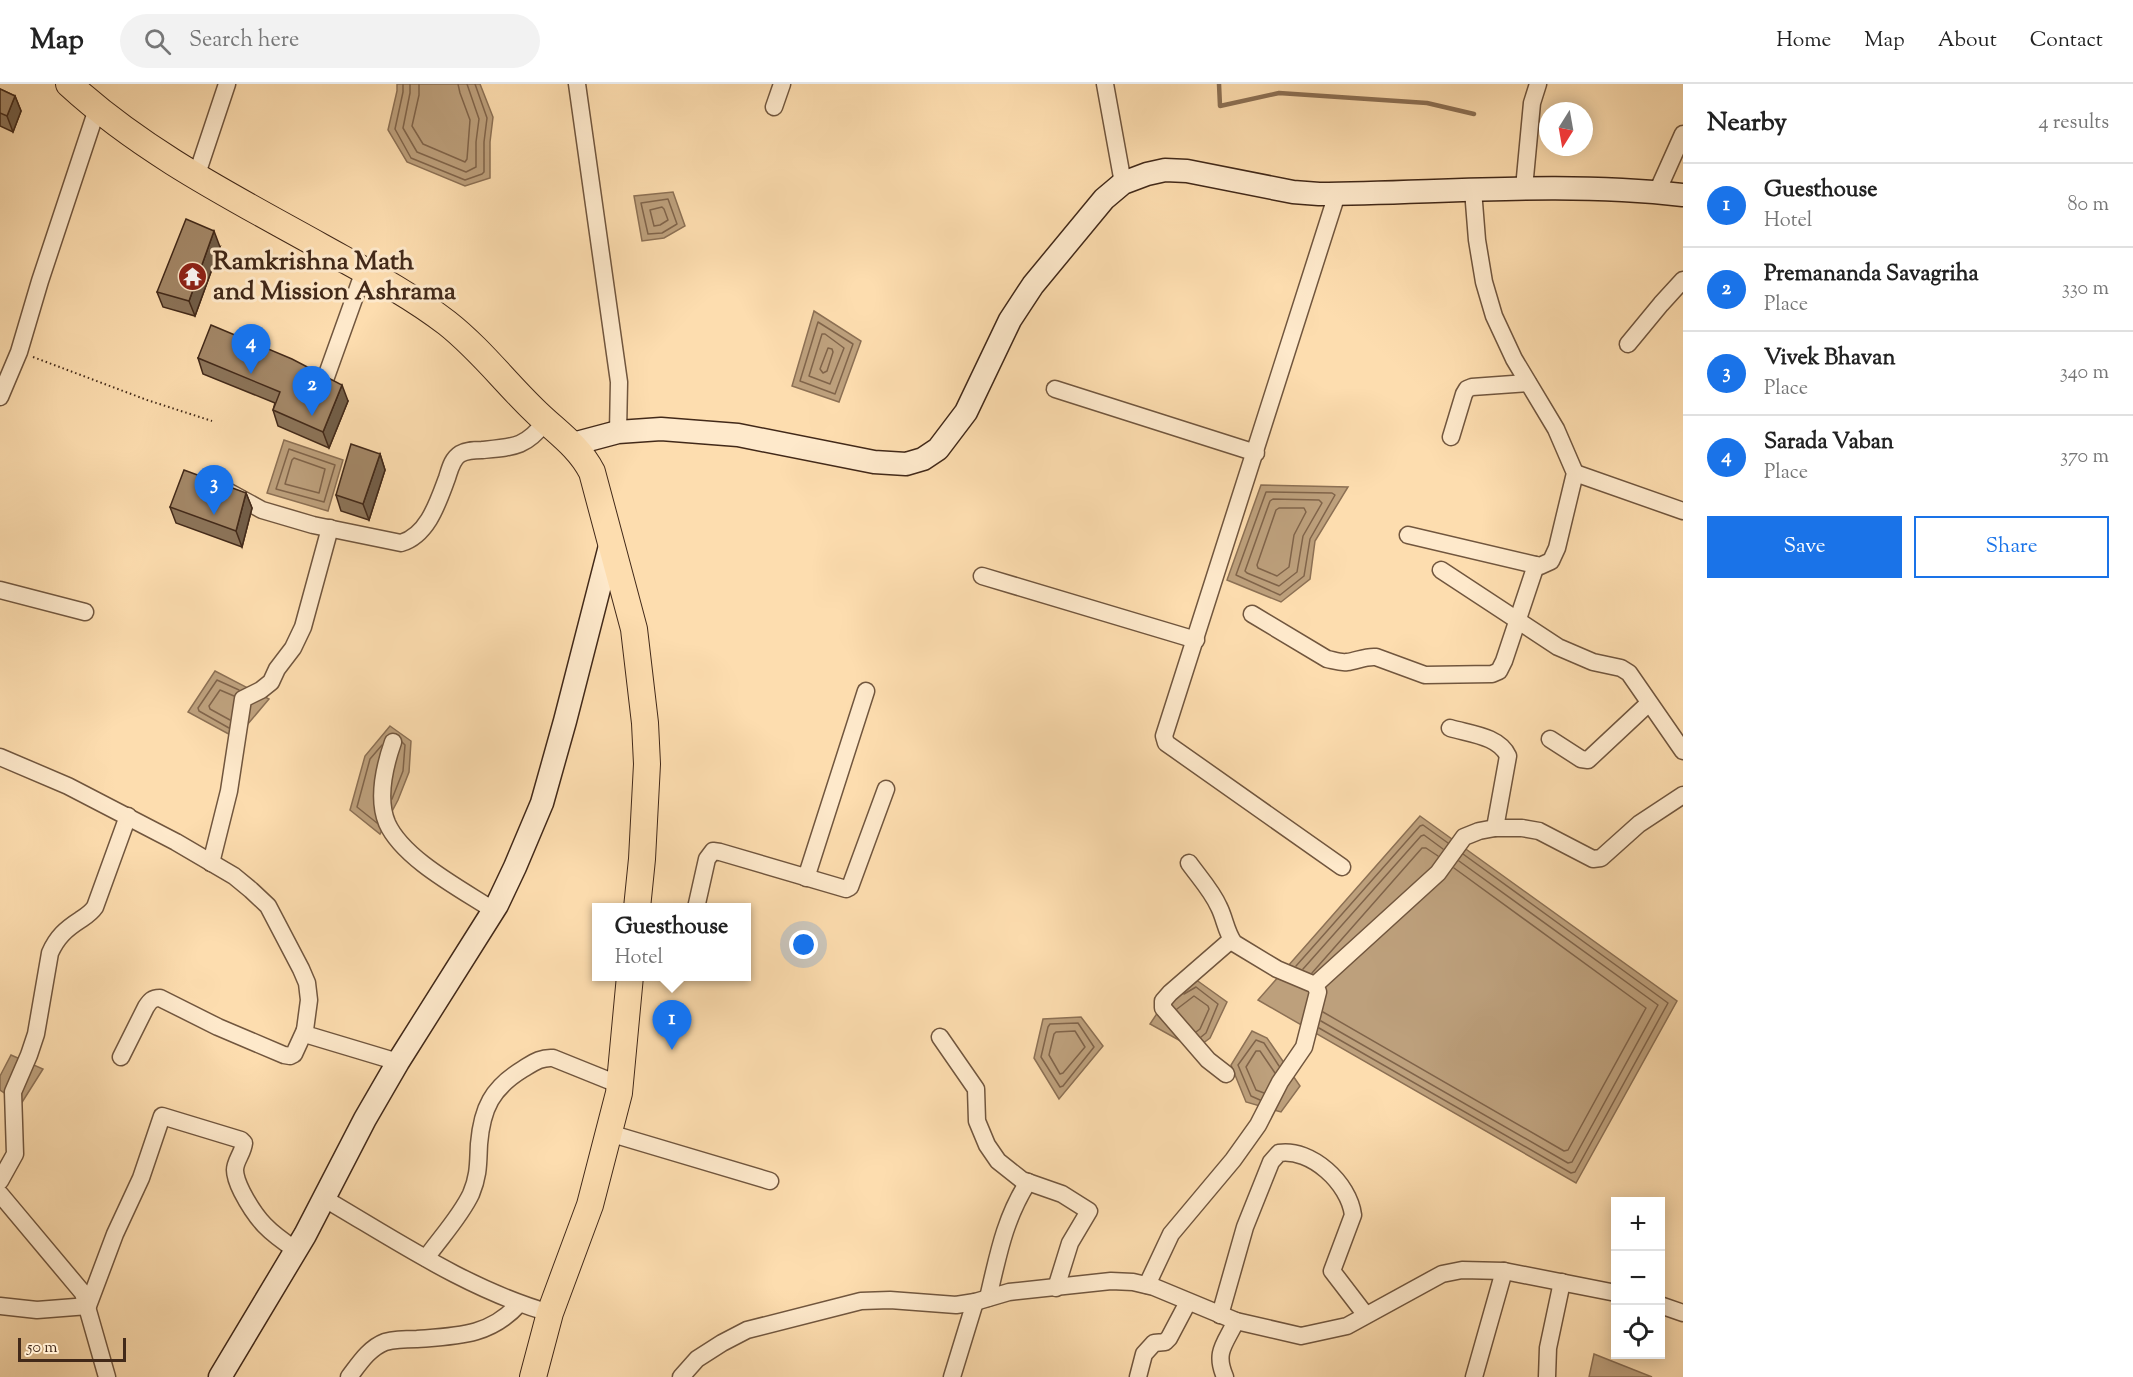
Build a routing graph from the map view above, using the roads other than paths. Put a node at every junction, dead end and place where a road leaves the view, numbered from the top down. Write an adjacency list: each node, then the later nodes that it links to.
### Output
1 (69, 84): 8 (main road)
2 (227, 84): 10 (street)
3 (577, 84): 25 (street)
4 (782, 84): 7 (street)
5 (1105, 84): 11 (street)
6 (1538, 84): 12 (street)
7 (774, 107)
8 (97, 109): 10 (main road); 23 (street)
9 (1683, 134): 14 (street)
10 (196, 177): 17 (main road)
11 (1123, 183): 15 (main road); 25 (main road)
12 (1524, 188): 13 (main road); 14 (main road)
13 (1473, 190): 15 (main road); 21 (street)
14 (1657, 192): 16 (main road)
15 (1337, 194): 28 (street)
16 (1683, 195)
17 (364, 271): 20 (street); 24 (main road)
18 (1683, 280): 19 (street)
19 (1628, 344)
20 (326, 377)
21 (1528, 383): 26 (street); 29 (street)
22 (1055, 389): 28 (street)
23 (0, 398)
24 (546, 421): 27 (main road); 32 (street)
25 (618, 432): 27 (main road)
26 (1452, 437)
27 (573, 444): 34 (main road)
28 (1256, 453): 42 (street)
29 (1575, 472): 31 (street); 35 (street)
30 (213, 486): 32 (street)
31 (1683, 511)
32 (330, 528): 54 (street)
33 (1408, 535): 35 (street)
34 (611, 542): 58 (main road); 60 (main road)
35 (1536, 565): 41 (street)
36 (1441, 570): 41 (street)
37 (982, 576): 42 (street)
38 (0, 590): 39 (street)
39 (85, 612)
40 (1252, 614): 41 (street)
41 (1516, 620): 44 (street)
42 (1196, 640): 56 (street)
43 (866, 691): 57 (street)
44 (1649, 703): 46 (street); 48 (street)
45 (1450, 728): 53 (street)
46 (1550, 740)
47 (393, 741): 60 (street)
48 (1683, 751)
49 (0, 757): 52 (street)
50 (886, 789): 57 (street)
51 (1683, 795): 53 (street)
52 (128, 816): 54 (street); 71 (street)
53 (1495, 828): 63 (street)
54 (211, 863): 64 (street)
55 (1189, 863): 61 (street)
56 (1342, 867)
57 (806, 878): 59 (street)
58 (640, 903)
59 (697, 903)
60 (493, 910): 67 (main road)
61 (1231, 940): 63 (street); 68 (street)
62 (630, 981): 69 (main road)
63 (1315, 985): 80 (street)
64 (305, 1030): 66 (street); 67 (street)
65 (940, 1037): 73 (street)
66 (121, 1056)
67 (398, 1062): 75 (main road)
68 (1226, 1074)
69 (620, 1085): 70 (main road); 77 (street)
70 (609, 1133): 72 (street); 89 (main road)
71 (0, 1180)
72 (770, 1181)
73 (1028, 1182): 81 (street); 83 (street)
74 (0, 1194): 87 (street)
75 (324, 1199): 76 (main road); 77 (street)
76 (296, 1250): 87 (street); 95 (main road)
77 (426, 1258): 85 (street)
78 (1504, 1271): 79 (street); 91 (street); 102 (street)
79 (1562, 1282): 82 (street); 103 (street)
80 (1147, 1285): 81 (street); 84 (street)
81 (1056, 1288): 83 (street)
82 (1611, 1292)
83 (982, 1300): 98 (street); 99 (street)
84 (1188, 1302): 92 (street); 100 (street)
85 (519, 1304): 89 (street); 96 (street)
86 (0, 1306): 87 (street)
87 (88, 1306): 94 (street)
88 (1665, 1307): 90 (street)
89 (550, 1313): 97 (main road)
90 (1683, 1313)
91 (1365, 1314): 92 (street); 93 (street)
92 (1220, 1315): 93 (street)
93 (1236, 1321): 101 (street)
94 (106, 1377)
95 (220, 1377)
96 (349, 1377)
97 (532, 1377)
98 (681, 1377)
99 (952, 1377)
100 (1138, 1377)
101 (1225, 1377)
102 (1474, 1377)
103 (1547, 1377)

